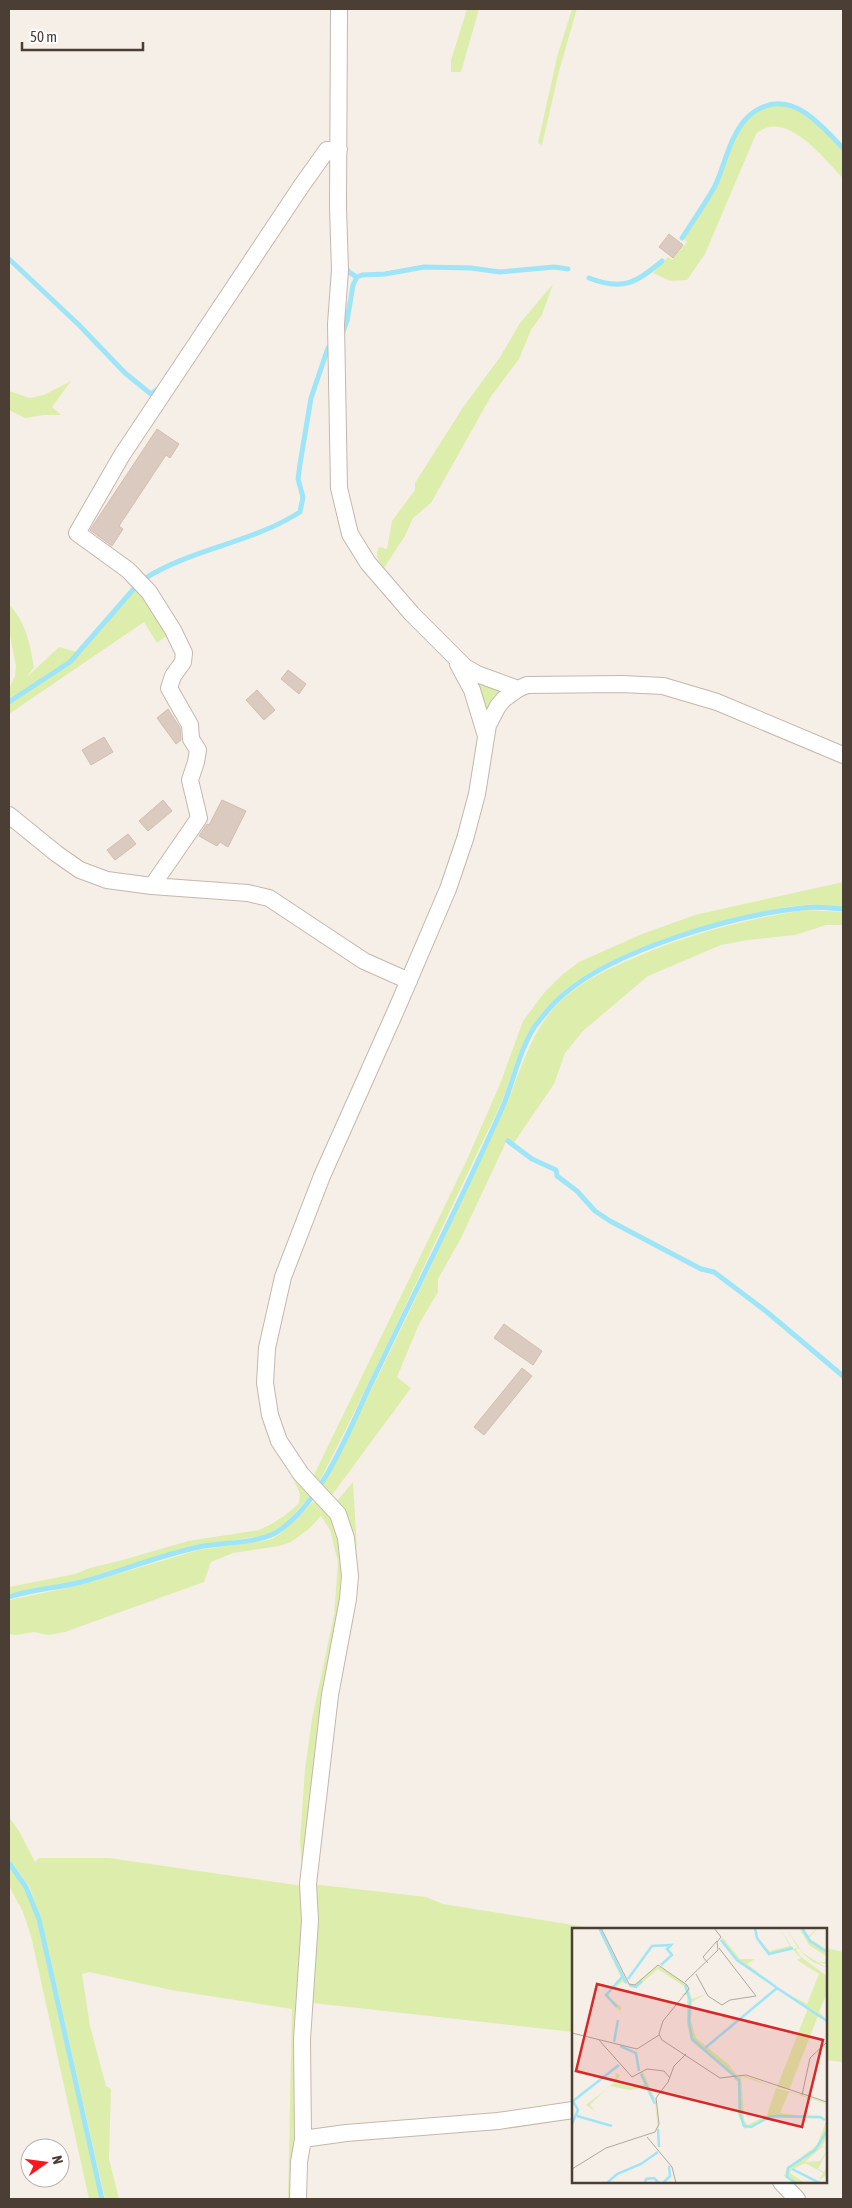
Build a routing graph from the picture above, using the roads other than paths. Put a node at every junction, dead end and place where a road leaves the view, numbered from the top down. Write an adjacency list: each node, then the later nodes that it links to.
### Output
1 (339, 9): 2 (street)
2 (339, 150): 3 (street); 8 (street)
3 (453, 655): 4 (street); 5 (street)
4 (518, 689): 5 (street); 6 (street)
5 (486, 737): 9 (street)
6 (843, 755)
7 (9, 815): 8 (street)
8 (152, 886): 9 (street)
9 (409, 981): 11 (street)
10 (572, 2110): 11 (street)
11 (303, 2139): 13 (street)
12 (783, 2183): 14 (street)
13 (298, 2199)
14 (797, 2199)

